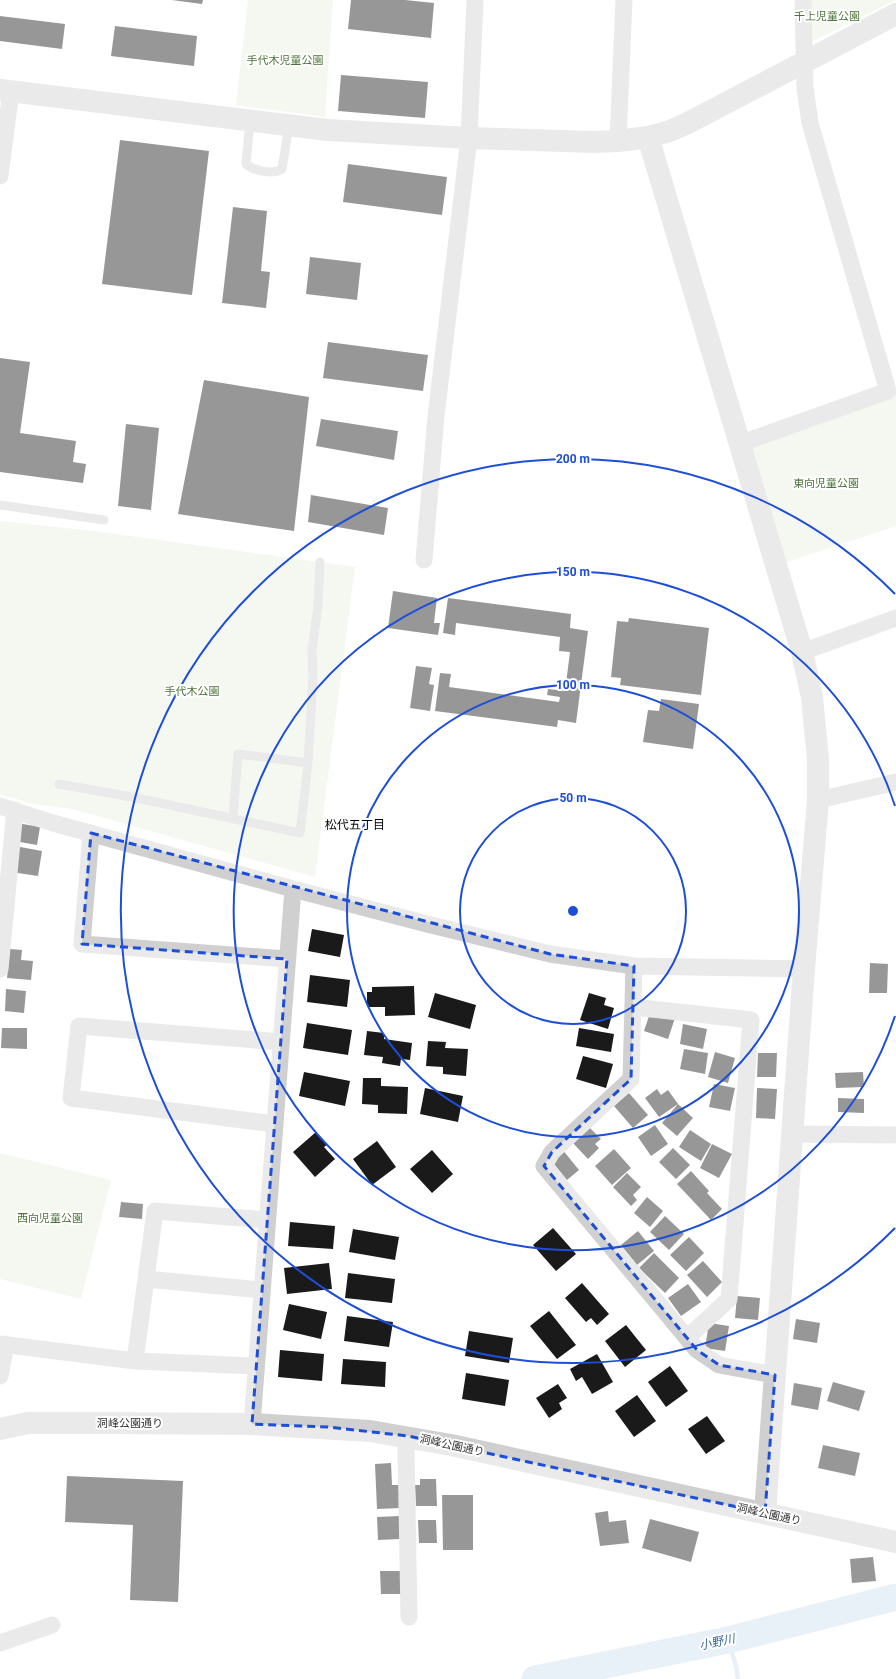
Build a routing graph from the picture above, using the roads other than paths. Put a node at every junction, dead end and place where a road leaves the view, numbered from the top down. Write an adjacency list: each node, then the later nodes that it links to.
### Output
1 (475, 0): 10 (street)
2 (624, 0): 11 (street)
3 (803, 0): 5 (street)
4 (896, 14): 5 (street)
5 (804, 62): 9 (street); 13 (street)
6 (6, 90): 7 (street); 12 (street)
7 (250, 121): 8 (street); 8 (lane)
8 (289, 126): 10 (street)
9 (648, 137): 11 (street); 14 (street)
10 (468, 138): 11 (street); 17 (street)
11 (618, 141)
12 (0, 176)
13 (892, 389): 14 (street)
14 (739, 444): 20 (street)
15 (0, 506): 16 (lane)
16 (104, 520)
17 (424, 560)
18 (320, 562): 21 (lane)
19 (896, 618): 20 (street)
20 (802, 652): 24 (street)
21 (308, 762): 26 (lane); 26 (lane)
22 (896, 782): 24 (street)
23 (58, 784): 26 (lane)
24 (818, 800): 33 (street)
25 (7, 808): 27 (street); 28 (street)
26 (233, 818)
27 (91, 833): 29 (street); 30 (street)
28 (4, 884): 32 (street)
29 (293, 889): 30 (street); 31 (street)
30 (288, 959): 35 (street)
31 (634, 966): 33 (street); 34 (street)
32 (0, 969)
33 (804, 970): 37 (street)
34 (633, 1007): 42 (street); 42 (street)
35 (281, 1042): 36 (street); 36 (street)
36 (275, 1124): 39 (street)
37 (792, 1134): 38 (street); 46 (street)
38 (896, 1135)
39 (268, 1220): 40 (street); 41 (street)
40 (146, 1279): 41 (street); 44 (street)
41 (262, 1290): 45 (street)
42 (687, 1338): 46 (street)
43 (3, 1344): 44 (street); 47 (street)
44 (135, 1361): 45 (street)
45 (256, 1366): 48 (street)
46 (775, 1375): 51 (street)
47 (0, 1376)
48 (252, 1424): 49 (street, 洞峰公園通り); 50 (street, 洞峰公園通り)
49 (0, 1429)
50 (408, 1436): 51 (street, 洞峰公園通り); 53 (street)
51 (765, 1513): 52 (street, 洞峰公園通り)
52 (896, 1542)
53 (409, 1617)
54 (52, 1625): 55 (street)
55 (0, 1643)

